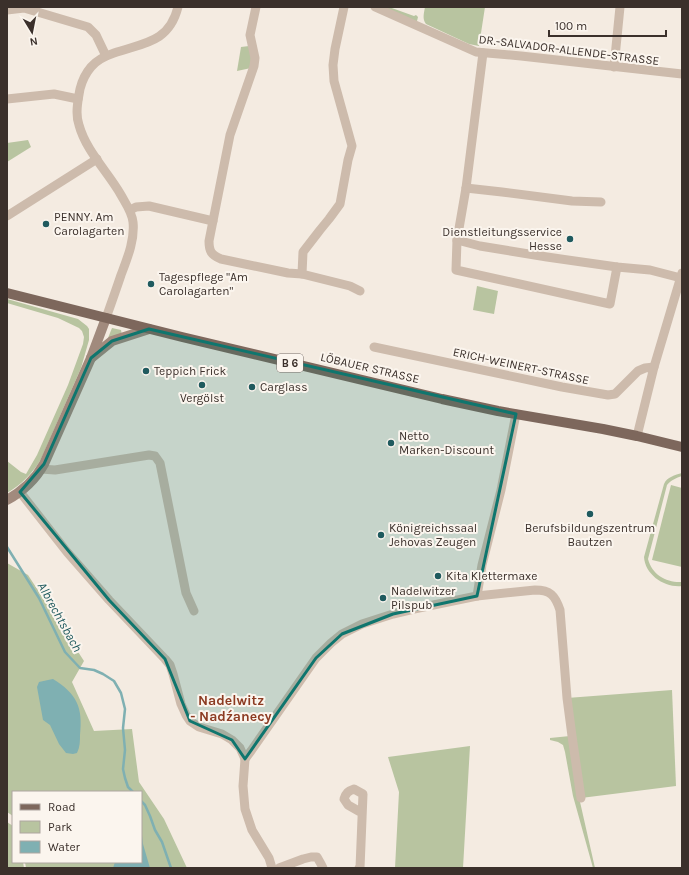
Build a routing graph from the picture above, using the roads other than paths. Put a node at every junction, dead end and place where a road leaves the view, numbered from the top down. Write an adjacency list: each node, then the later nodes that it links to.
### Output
1 (178, 7): 8 (street)
2 (256, 7): 18 (street)
3 (344, 7): 21 (street)
4 (375, 7): 7 (street, DR.-SALVADOR-ALLENDE-STRASSE)
5 (620, 7): 9 (street)
6 (7, 10): 8 (street)
7 (482, 53): 9 (street, DR.-SALVADOR-ALLENDE-STRASSE); 14 (street)
8 (106, 56): 12 (street)
9 (614, 66): 10 (street, DR.-SALVADOR-ALLENDE-STRASSE)
10 (679, 75)
11 (7, 99): 12 (street)
12 (78, 99): 13 (street)
13 (97, 159): 16 (street); 17 (street)
14 (466, 188): 15 (street); 19 (street)
15 (601, 202)
16 (130, 210): 18 (street); 25 (street)
17 (7, 216)
18 (213, 221): 21 (street)
19 (457, 240): 20 (street); 20 (street)
20 (617, 266): 22 (street)
21 (302, 274): 23 (street)
22 (681, 276): 29 (street)
23 (360, 290)
24 (7, 293): 25 (main road, LÖBAUER STRASSE / B 6)
25 (106, 318): 26 (main road, LÖBAUER STRASSE / B 6); 28 (main road)
26 (149, 329): 28 (main road); 30 (main road, LÖBAUER STRASSE / B 6)
27 (374, 347): 29 (street, ERICH-WEINERT-STRASSE)
28 (91, 358): 33 (main road)
29 (654, 367): 31 (street)
30 (516, 414): 31 (main road, LÖBAUER STRASSE / B 6); 36 (street)
31 (637, 436): 32 (main road, B 6)
32 (682, 447)
33 (41, 469): 34 (main road); 37 (street)
34 (20, 492): 35 (main road); 38 (street)
35 (7, 500)
36 (477, 596): 38 (street); 39 (street)
37 (194, 611)
38 (245, 759): 41 (street)
39 (581, 798)
40 (362, 813): 44 (street)
41 (272, 868)
42 (279, 868): 43 (street)
43 (323, 868)
44 (359, 868)

